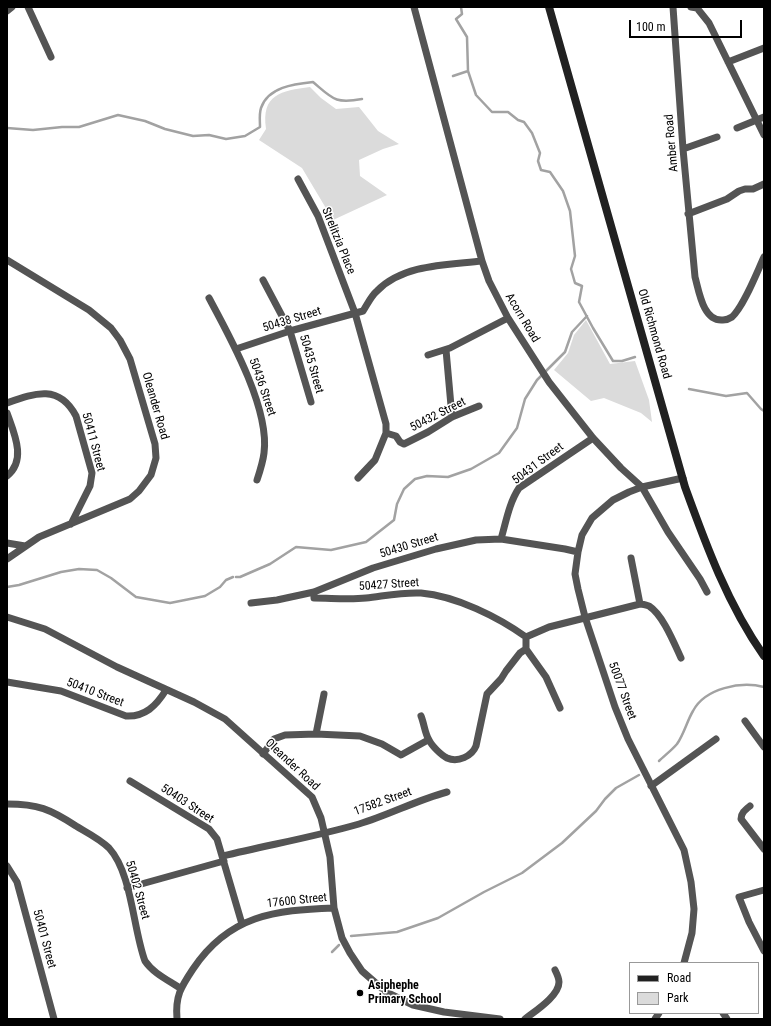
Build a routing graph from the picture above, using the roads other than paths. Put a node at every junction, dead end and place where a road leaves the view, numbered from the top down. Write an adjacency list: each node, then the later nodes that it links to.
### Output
1 (12, 7): 7 (street)
2 (28, 7): 9 (street)
3 (414, 7): 22 (street, Acorn Road)
4 (549, 7): 40 (street, Old Richmond Road)
5 (673, 7): 16 (street, Amber Road)
6 (696, 7): 10 (street)
7 (7, 11)
8 (764, 48): 10 (street)
9 (51, 57)
10 (728, 62): 12 (street)
11 (764, 117): 12 (street)
12 (756, 121): 13 (street); 14 (street)
13 (737, 128)
14 (764, 135)
15 (717, 137): 16 (street)
16 (683, 149): 19 (street, Amber Road)
17 (298, 179): 25 (street, Strelitzia Place)
18 (764, 184): 19 (street)
19 (688, 214): 20 (street, Amber Road)
20 (764, 257)
21 (7, 260): 43 (street, Oleander Road)
22 (482, 261): 25 (street); 26 (street, Acorn Road)
23 (263, 280): 27 (street, 50435 Street)
24 (209, 298): 28 (street, 50436 Street)
25 (354, 312): 27 (street, 50438 Street); 36 (street, Strelitzia Place)
26 (508, 318): 29 (street); 37 (street, Acorn Road)
27 (290, 331): 28 (street, 50438 Street); 31 (street, 50435 Street)
28 (236, 349): 41 (street, 50436 Street)
29 (446, 350): 30 (street); 35 (street)
30 (428, 354)
31 (311, 402)
32 (7, 403): 43 (street, 50411 Street)
33 (479, 406): 35 (street, 50432 Street)
34 (7, 413): 38 (street)
35 (452, 418): 36 (street, 50432 Street)
36 (386, 433): 39 (street)
37 (593, 438): 42 (street, Acorn Road); 44 (street, 50431 Street)
38 (7, 476)
39 (358, 478)
40 (683, 478): 42 (street, 50077 Street); 58 (street, Old Richmond Road)
41 (257, 480)
42 (642, 487): 47 (street, 50077 Street); 50 (street, Acorn Road)
43 (71, 524): 46 (street, Oleander Road)
44 (501, 539): 47 (street, 50430 Street); 51 (street, 50430 Street)
45 (7, 543): 46 (street)
46 (25, 546): 49 (street, Oleander Road)
47 (578, 552): 55 (street, 50077 Street)
48 (631, 558): 53 (street)
49 (7, 559)
50 (707, 592)
51 (314, 595): 52 (street, 50430 Street); 56 (street, 50427 Street)
52 (251, 603)
53 (640, 604): 55 (street); 59 (street)
54 (7, 617): 61 (street, Oleander Road)
55 (585, 617): 56 (street); 72 (street, 50077 Street)
56 (526, 637): 57 (street)
57 (526, 649): 63 (street); 68 (street)
58 (764, 656)
59 (681, 658)
60 (7, 682): 61 (street, 50410 Street)
61 (166, 690): 70 (street, Oleander Road)
62 (324, 694): 66 (street)
63 (560, 708)
64 (421, 716): 68 (street)
65 (745, 721): 69 (street)
66 (316, 734): 68 (street); 70 (street)
67 (716, 739): 72 (street)
68 (428, 740)
69 (764, 747)
70 (263, 754): 76 (street, Oleander Road)
71 (130, 781): 78 (street, 50403 Street)
72 (651, 786): 85 (street, 50077 Street)
73 (448, 792): 76 (street, 17582 Street)
74 (7, 804): 80 (street, 50402 Street)
75 (750, 806): 77 (street)
76 (325, 833): 78 (street, 17582 Street); 82 (street, Oleander Road)
77 (764, 849)
78 (223, 859): 80 (street, 17582 Street); 83 (street, 50403 Street)
79 (7, 866): 89 (street, 50401 Street)
80 (127, 888): 87 (street, 50402 Street)
81 (764, 890): 84 (street)
82 (334, 908): 83 (street, 17600 Street); 88 (street, Oleander Road)
83 (242, 924): 87 (street, 17600 Street)
84 (764, 950)
85 (684, 962)
86 (555, 970): 92 (street)
87 (180, 988): 90 (street, 17600 Street)
88 (444, 1016): 91 (street, Oleander Road)
89 (54, 1019)
90 (177, 1019)
91 (500, 1019)
92 (525, 1019)

